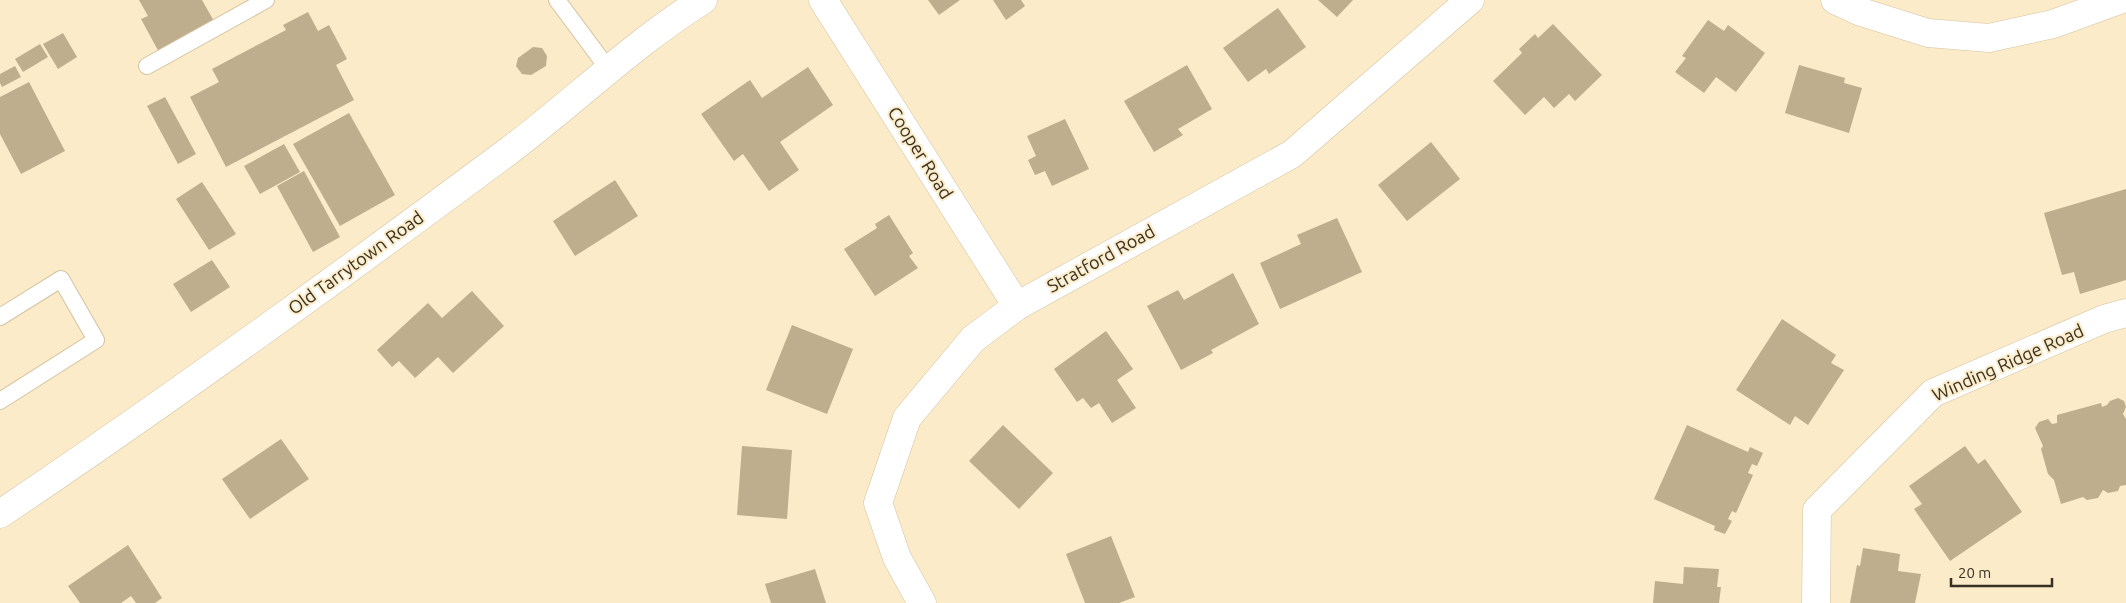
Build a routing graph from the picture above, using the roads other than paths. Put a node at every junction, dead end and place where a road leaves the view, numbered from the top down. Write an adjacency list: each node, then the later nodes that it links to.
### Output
1 (266, 0): 8 (lane)
2 (557, 0): 9 (lane)
3 (703, 0): 9 (street, Old Tarrytown Road)
4 (823, 0): 10 (street, Cooper Road)
5 (1470, 0): 10 (street, Stratford Road)
6 (1835, 0): 7 (street)
7 (2119, 0)
8 (147, 66)
9 (609, 70): 14 (street, Old Tarrytown Road)
10 (1017, 306): 15 (street, Stratford Road)
11 (2126, 313): 16 (street, Winding Ridge Road)
12 (0, 317): 13 (lane)
13 (0, 401)
14 (0, 514)
15 (922, 603)
16 (1816, 603)

